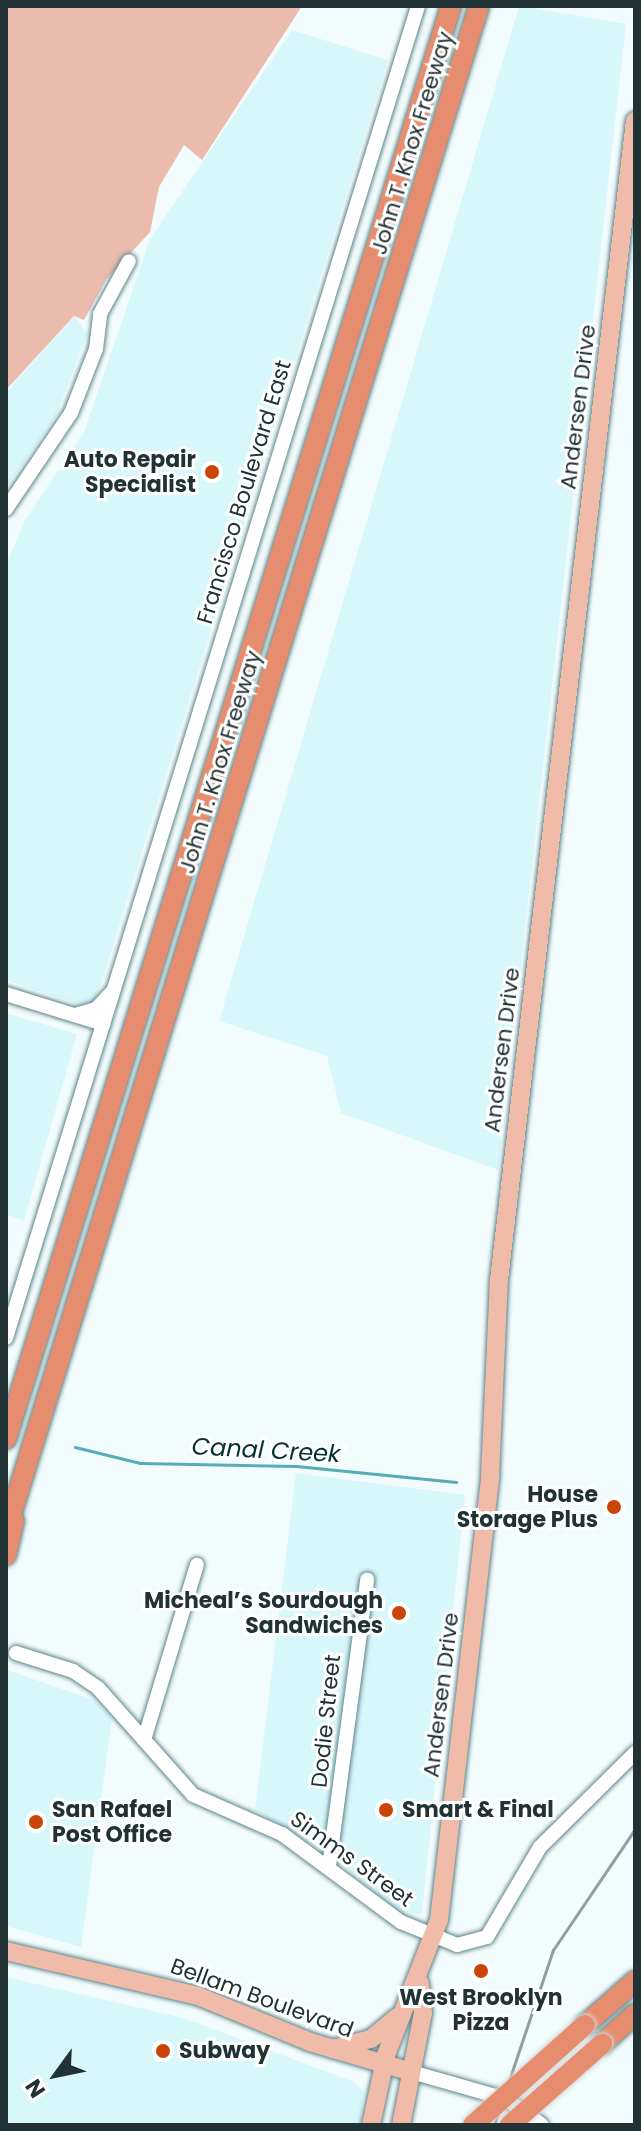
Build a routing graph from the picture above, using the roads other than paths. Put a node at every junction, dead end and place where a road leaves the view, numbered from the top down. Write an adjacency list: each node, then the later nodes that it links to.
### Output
1 (418, 6): 7 (street, Francisco Boulevard East)
2 (451, 6): 12 (highway, John T. Knox Freeway)
3 (479, 6): 15 (highway, John T. Knox Freeway)
4 (635, 121): 24 (main road, Andersen Drive)
5 (129, 261): 6 (street)
6 (6, 509)
7 (113, 991): 9 (street, Francisco Boulevard East); 10 (street, Francisco Boulevard East)
8 (6, 994): 9 (street)
9 (75, 1015): 10 (street)
10 (103, 1024): 11 (street, Francisco Boulevard East)
11 (6, 1338)
12 (30, 1361): 13 (highway); 14 (highway)
13 (6, 1419)
14 (6, 1439)
15 (26, 1467): 16 (highway, John T. Knox Freeway); 17 (highway)
16 (6, 1531)
17 (6, 1555)
18 (197, 1565): 21 (street)
19 (367, 1580): 23 (street, Dodie Street)
20 (16, 1653): 21 (street, Simms Street)
21 (144, 1740): 23 (street, Simms Street)
22 (635, 1753): 24 (street)
23 (329, 1866): 24 (street, Simms Street)
24 (434, 1940): 27 (main road, Andersen Drive)
25 (6, 1951): 30 (main road, Bellam Boulevard)
26 (635, 1981): 36 (highway, bridge)
27 (420, 1983): 28 (main road, Andersen Drive); 32 (main road, Andersen Drive)
28 (402, 2012): 30 (main road); 31 (main road, Andersen Drive)
29 (635, 2014): 37 (highway, bridge)
30 (330, 2049): 31 (main road, Bellam Boulevard)
31 (383, 2065): 32 (main road, Bellam Boulevard); 34 (main road, Andersen Drive)
32 (408, 2071): 33 (street); 35 (main road, Andersen Drive)
33 (540, 2124)
34 (371, 2125)
35 (401, 2125)
36 (473, 2125)
37 (510, 2125)

